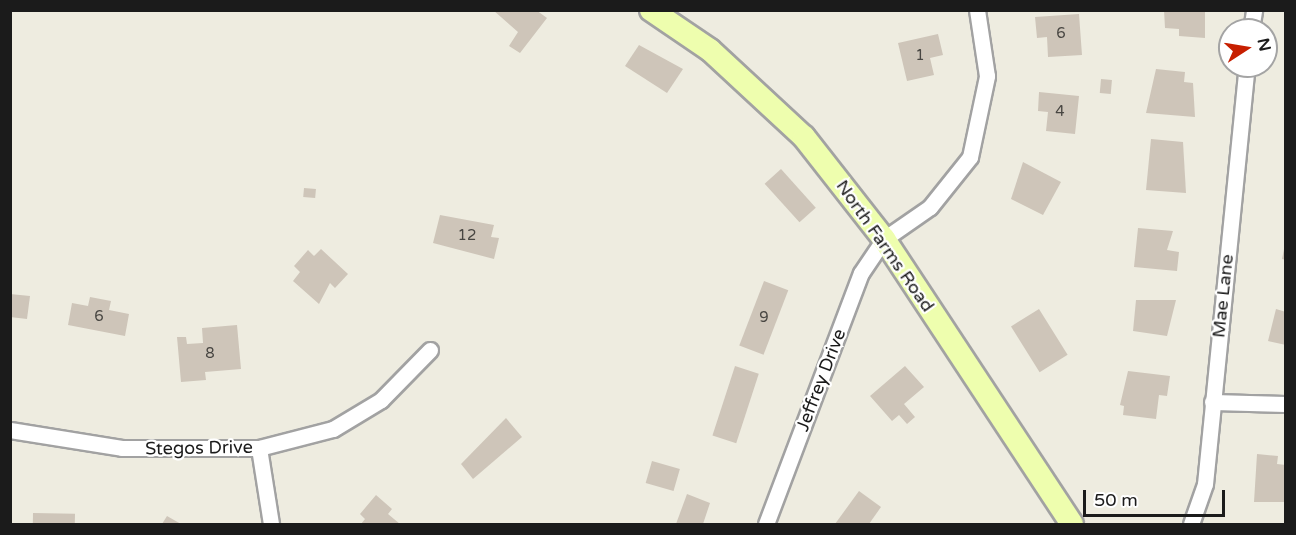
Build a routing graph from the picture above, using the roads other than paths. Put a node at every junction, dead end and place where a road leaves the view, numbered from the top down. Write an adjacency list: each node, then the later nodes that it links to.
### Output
1 (651, 10): 4 (main road, North Farms Road)
2 (976, 10): 4 (street)
3 (1246, 78): 6 (street, Mae Lane)
4 (884, 239): 11 (street, Jeffrey Drive); 12 (main road, North Farms Road)
5 (430, 350): 9 (street, Stegos Drive)
6 (1212, 402): 7 (street); 13 (street, Mae Lane)
7 (1286, 404)
8 (10, 430): 9 (street, Stegos Drive)
9 (259, 448): 10 (street)
10 (271, 525)
11 (766, 525)
12 (1072, 525)
13 (1191, 525)

